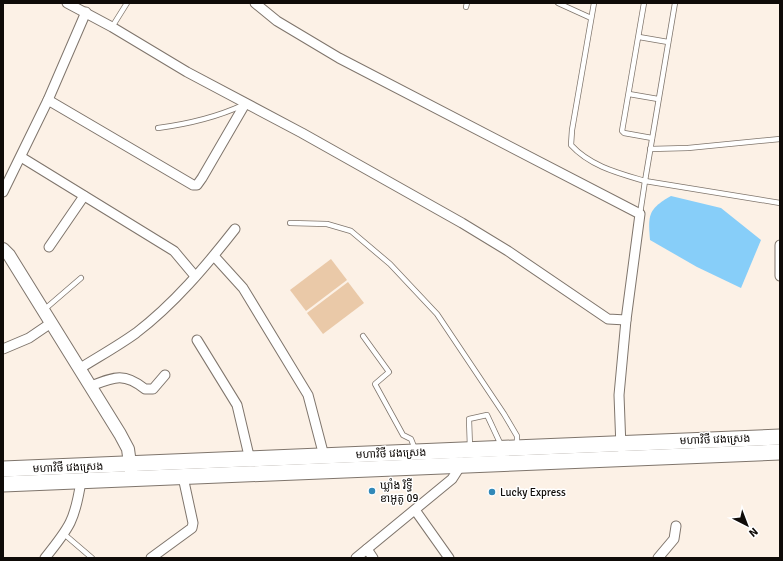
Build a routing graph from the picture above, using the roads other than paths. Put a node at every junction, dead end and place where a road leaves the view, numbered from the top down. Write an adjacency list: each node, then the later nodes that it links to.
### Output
1 (67, 3): 8 (street)
2 (127, 3): 10 (lane)
3 (255, 3): 26 (street)
4 (558, 3): 9 (lane)
5 (594, 3): 9 (lane)
6 (644, 3): 11 (lane)
7 (675, 3): 12 (lane)
8 (86, 12): 10 (street); 15 (street)
9 (591, 18): 22 (lane)
10 (112, 27): 16 (street)
11 (639, 37): 12 (lane); 13 (lane)
12 (668, 42): 14 (lane)
13 (629, 94): 14 (lane); 18 (lane)
14 (658, 99): 18 (lane)
15 (48, 100): 16 (street); 21 (street)
16 (245, 104): 17 (lane); 37 (street)
17 (158, 128)
18 (652, 138): 20 (lane)
19 (780, 139): 20 (lane)
20 (650, 149): 22 (lane)
21 (21, 157): 23 (street); 24 (street)
22 (644, 181): 25 (lane); 26 (lane)
23 (3, 192)
24 (84, 196): 30 (street); 33 (street)
25 (780, 203)
26 (640, 214): 37 (street)
27 (290, 223): 47 (lane)
28 (235, 229): 32 (street)
29 (780, 245): 34 (street)
30 (49, 247)
31 (3, 248): 36 (street)
32 (214, 256): 33 (street); 51 (street)
33 (195, 276): 42 (street)
34 (780, 276)
35 (81, 278): 36 (lane)
36 (43, 310): 38 (street)
37 (626, 320): 46 (street)
38 (52, 323): 41 (street); 42 (street)
39 (364, 336): 48 (lane)
40 (197, 340): 53 (street)
41 (3, 349)
42 (79, 369): 44 (street)
43 (165, 375): 44 (street)
44 (91, 386): 55 (street)
45 (780, 437): 46 (main road, មហាវិថី វេងស្រេង)
46 (621, 443): 47 (main road, មហាវិថី វេងស្រេង); 52 (street)
47 (510, 448): 50 (main road, មហាវិថី វេងស្រេង); 50 (lane)
48 (416, 452): 50 (main road, មហាវិថី វេងស្រេង); 51 (main road, មហាវិថី វេងស្រេង)
49 (780, 452): 52 (main road, មហាវិថី វេងស្រេង)
50 (464, 455): 52 (main road, មហាវិថី វេងស្រេង); 56 (main road, មហាវិថី វេងស្រេង); 59 (street)
51 (324, 456): 53 (main road, មហាវិថី វេងស្រេង)
52 (621, 458)
53 (250, 460): 55 (main road, មហាវិថី វេងស្រេង)
54 (3, 470): 55 (main road, មហាវិថី វេងស្រេង)
55 (131, 471): 56 (main road, មហាវិថី វេងស្រេង); 57 (main road, មហាវិថី វេងស្រេង)
56 (183, 476): 65 (street)
57 (81, 481): 58 (main road, មហាវិថី វេងស្រេង); 61 (street)
58 (3, 484)
59 (415, 510): 62 (street); 68 (street)
60 (676, 526): 69 (street)
61 (64, 534): 63 (street); 64 (lane)
62 (367, 549): 66 (street); 67 (street)
63 (45, 558)
64 (92, 558)
65 (151, 558)
66 (356, 558)
67 (373, 558)
68 (450, 558)
69 (658, 558)

